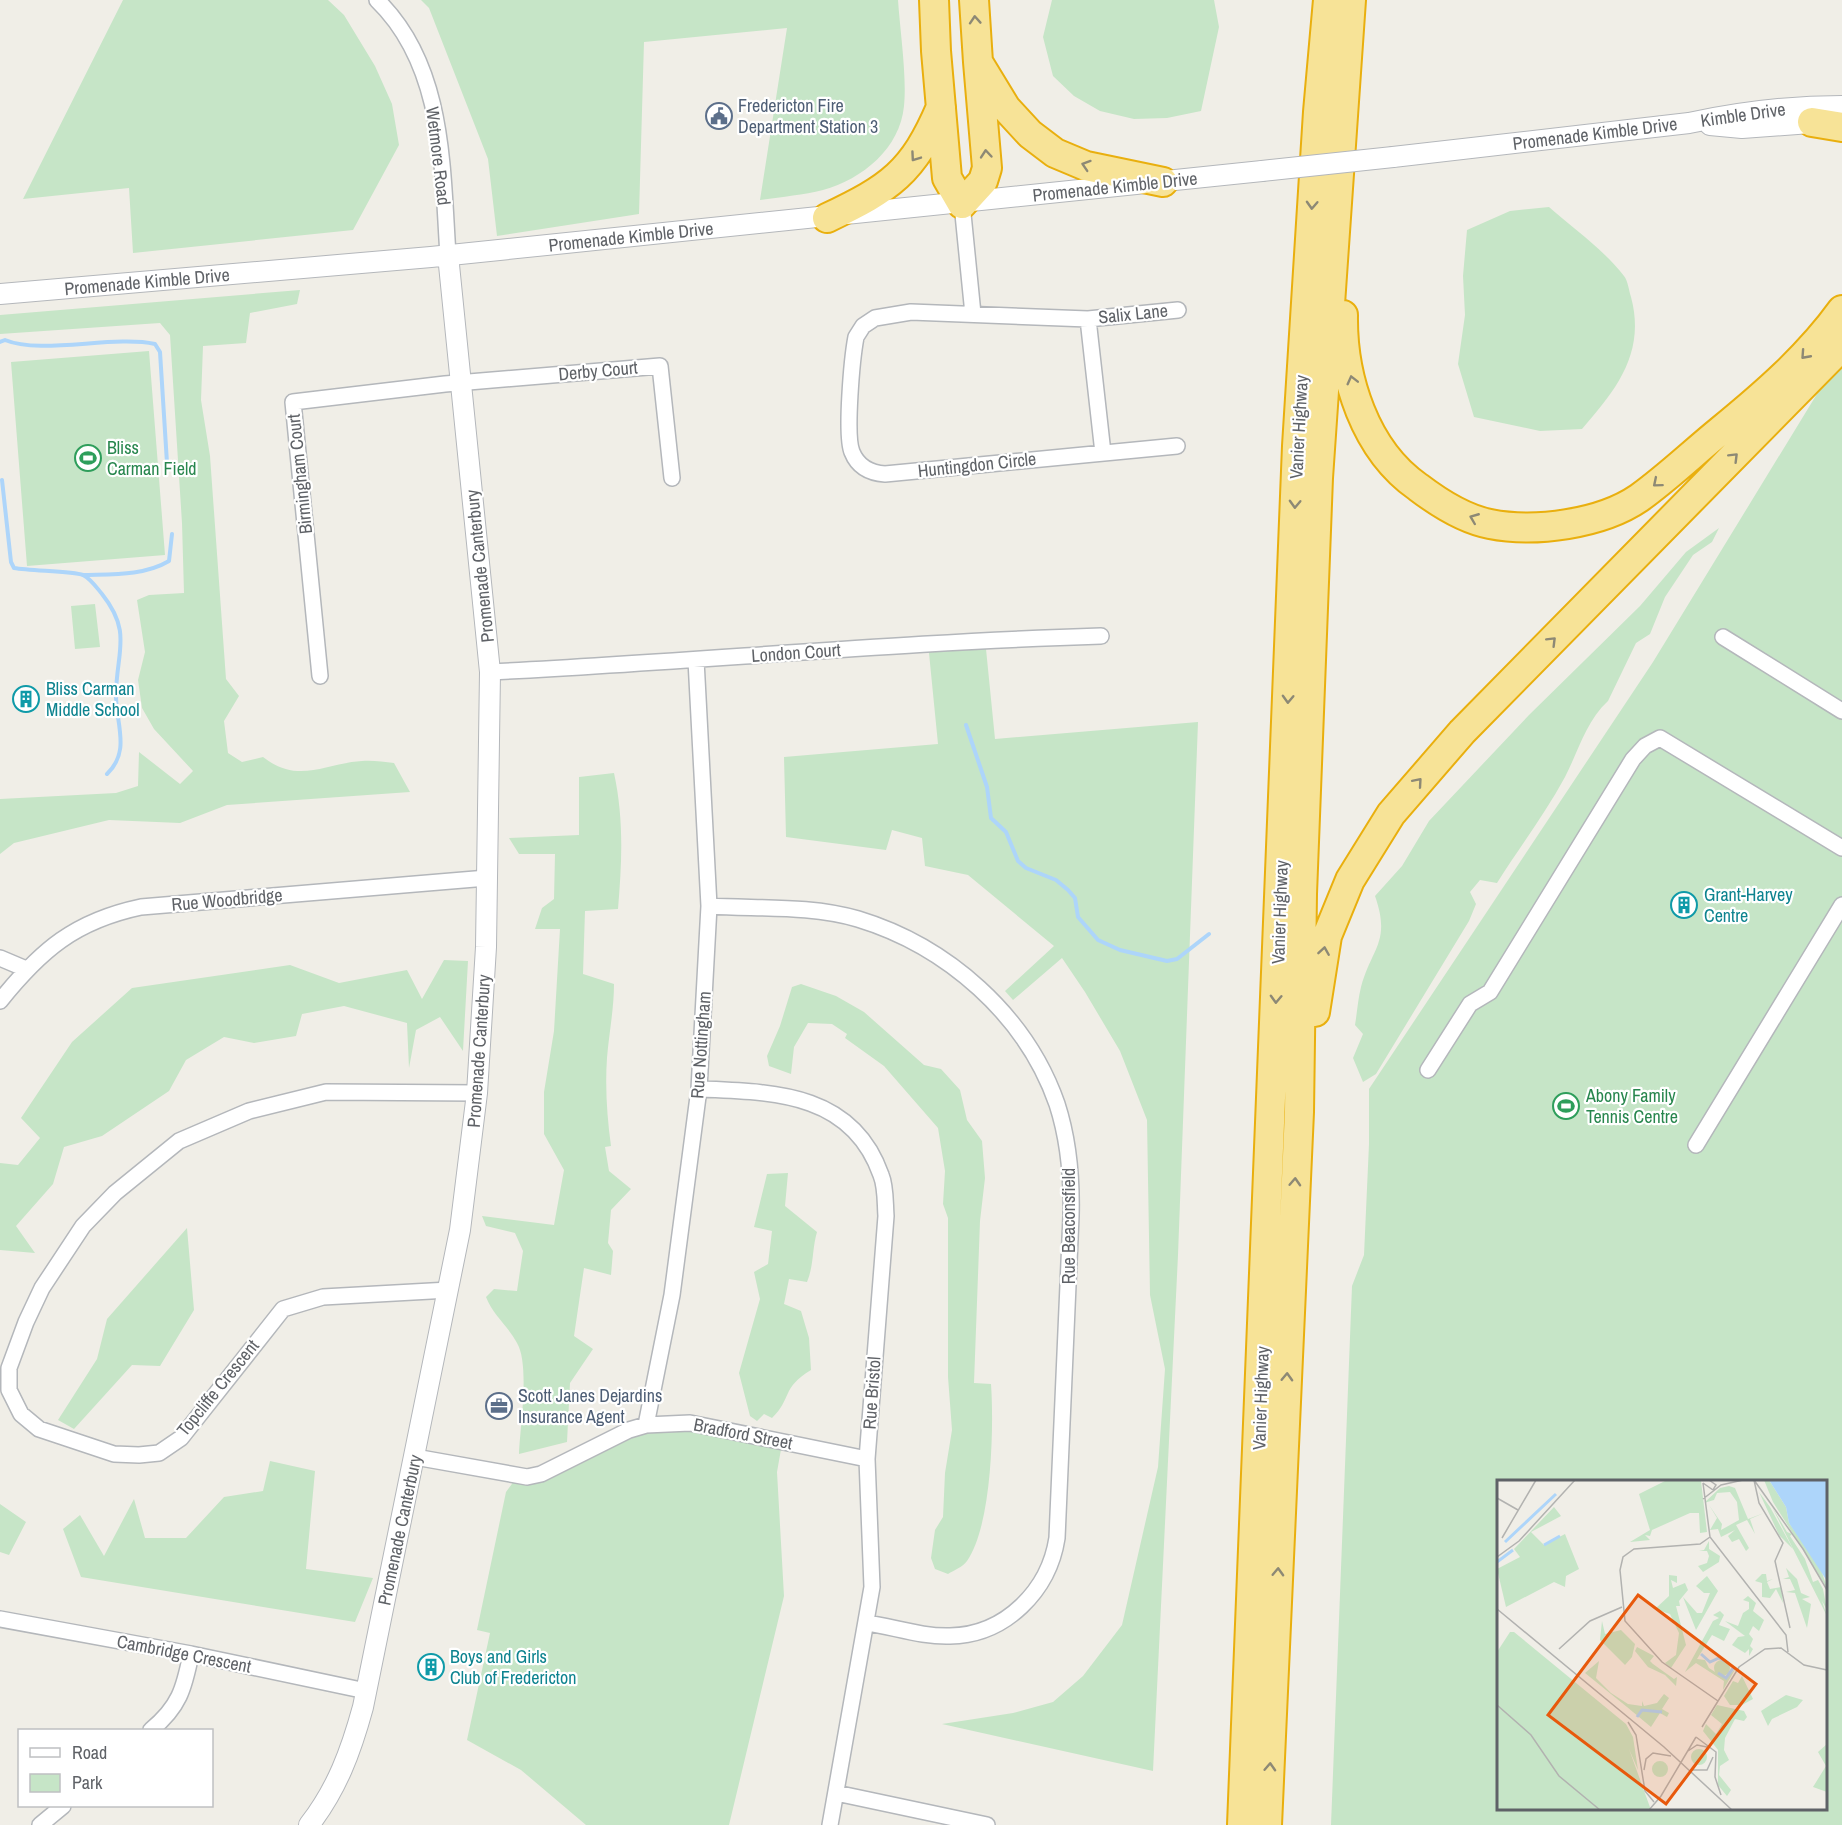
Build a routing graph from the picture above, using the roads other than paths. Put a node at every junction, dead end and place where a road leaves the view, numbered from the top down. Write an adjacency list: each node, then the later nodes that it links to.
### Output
1 (377, 0): 18 (street, Wetmore Road)
2 (934, 0): 9 (highway)
3 (974, 0): 8 (highway, one-way to 3)
4 (1311, 0): 11 (highway)
5 (1328, 0): 11 (highway, Vanier Highway)
6 (1351, 0): 7 (highway, Vanier Highway)
7 (1347, 33): 21 (highway, one-way to 7); 45 (highway, Vanier Highway)
8 (978, 62): 15 (highway, one-way to 8); 16 (highway, one-way to 8)
9 (942, 105): 16 (highway); 17 (highway, one-way to 17)
10 (1842, 106): 13 (street, Kimble Drive)
11 (1318, 112): 62 (highway, Vanier Highway, one-way to 62)
12 (1812, 122): 13 (street, Kimble Drive); 14 (highway)
13 (1689, 123): 15 (street, Promenade Kimble Drive, bridge)
14 (1842, 125)
15 (1163, 182): 16 (street, Promenade Kimble Drive)
16 (962, 204): 17 (street, Promenade Kimble Drive); 22 (street)
17 (827, 218): 18 (street, Promenade Kimble Drive)
18 (448, 255): 19 (street, Promenade Kimble Drive); 25 (street, Promenade Canterbury)
19 (0, 294)
20 (1178, 310): 23 (street, Salix Lane)
21 (1842, 310)
22 (973, 314): 23 (street, Huntingdon Circle); 27 (street, Huntingdon Circle)
23 (1088, 319): 27 (street)
24 (1842, 346): 45 (highway, one-way to 24)
25 (459, 383): 28 (street, Derby Court); 32 (street, Promenade Canterbury); 33 (street, Birmingham Court)
26 (1177, 446): 27 (street, Huntingdon Circle)
27 (1103, 453)
28 (672, 478)
29 (1101, 636): 31 (street, London Court)
30 (1723, 637): 34 (street)
31 (696, 660): 32 (street, London Court); 37 (street, Rue Nottingham)
32 (490, 672): 36 (street, Promenade Canterbury)
33 (320, 676)
34 (1842, 711)
35 (1842, 848): 42 (street)
36 (487, 878): 40 (street, Rue Woodbridge); 44 (street, Promenade Canterbury)
37 (709, 906): 43 (street, Rue Nottingham); 52 (street, Rue Beaconsfield)
38 (1840, 910): 46 (street)
39 (0, 958): 40 (street)
40 (26, 969): 41 (street, Rue Woodbridge)
41 (0, 1001)
42 (1428, 1070)
43 (699, 1089): 48 (street, Rue Nottingham); 50 (street, Rue Bristol)
44 (477, 1093): 47 (street, Promenade Canterbury); 47 (street, Topcliffe Crescent)
45 (1299, 1112): 63 (highway, Vanier Highway, one-way to 45)
46 (1696, 1144)
47 (448, 1290): 49 (street, Promenade Canterbury)
48 (646, 1425): 49 (street, Bradford Street); 50 (street, Bradford Street)
49 (415, 1457): 54 (street, Promenade Canterbury)
50 (867, 1459): 52 (street, Rue Bristol)
51 (0, 1619): 53 (street, Cambridge Crescent)
52 (867, 1623): 56 (street, Rue Bristol)
53 (191, 1654): 54 (street, Cambridge Crescent); 55 (street)
54 (366, 1691): 59 (street, Promenade Canterbury)
55 (153, 1729)
56 (836, 1793): 60 (street, Rue Bristol); 61 (street)
57 (62, 1807): 58 (street)
58 (40, 1825)
59 (309, 1825)
60 (830, 1825)
61 (987, 1825)
62 (1242, 1825)
63 (1267, 1825)

